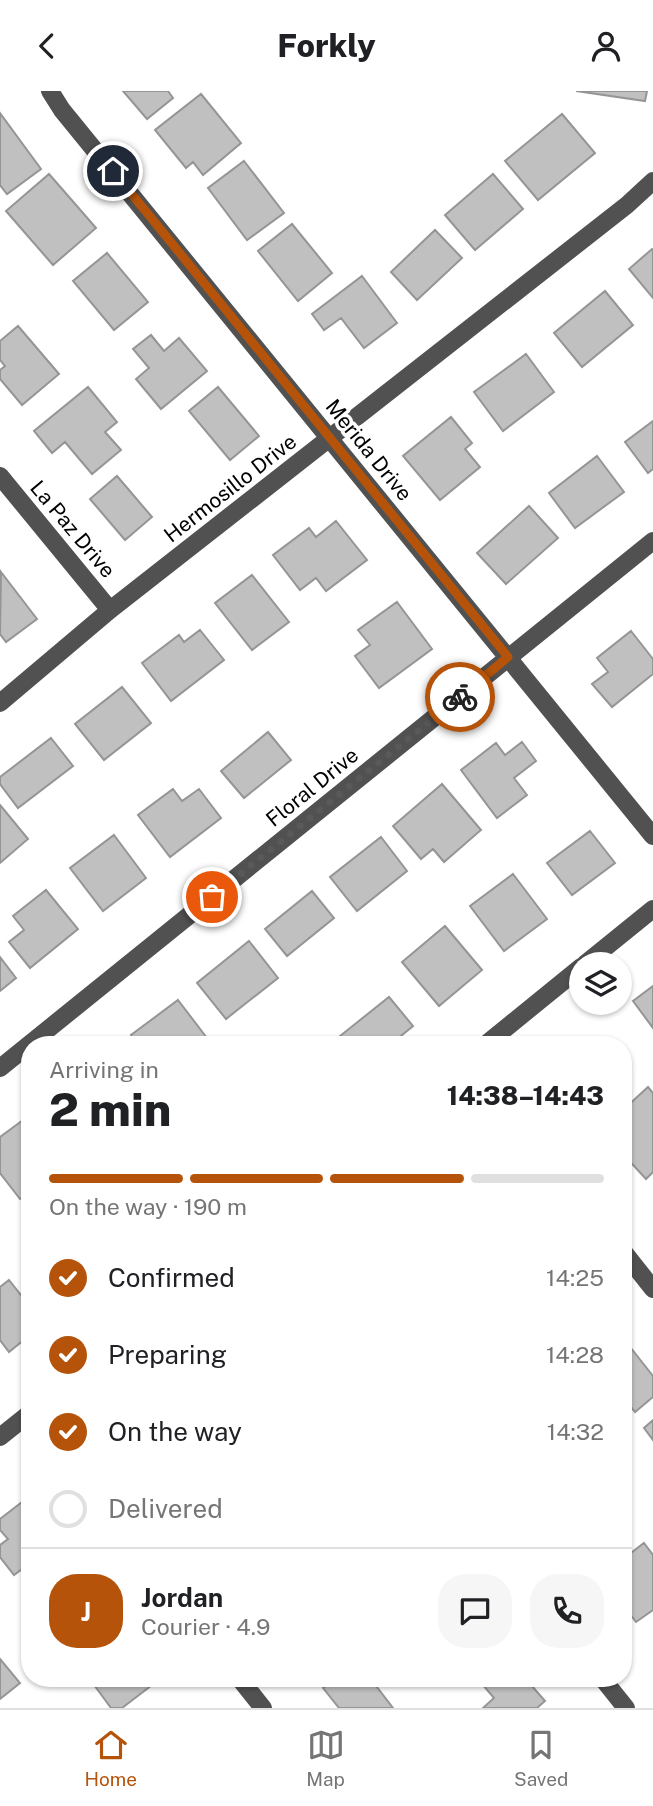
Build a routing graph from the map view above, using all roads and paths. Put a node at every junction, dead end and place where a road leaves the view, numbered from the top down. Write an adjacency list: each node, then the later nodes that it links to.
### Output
1 (50, 91): 3 (street, Merida Drive)
2 (653, 181): 3 (street, Hermosillo Drive)
3 (331, 439): 6 (street, Hermosillo Drive); 7 (street, Merida Drive)
4 (0, 476): 6 (street, La Paz Drive)
5 (653, 541): 7 (street, Floral Drive)
6 (110, 610): 8 (street, Hermosillo Drive)
7 (508, 657): 9 (street, Merida Drive); 13 (street, Floral Drive)
8 (0, 703)
9 (653, 837)
10 (653, 909): 11 (street)
11 (600, 952)
12 (569, 977): 14 (street)
13 (40, 1036)
14 (496, 1036)
15 (21, 1051): 16 (street, Floral Drive)
16 (0, 1068)
17 (632, 1262): 18 (street)
18 (653, 1289)
19 (21, 1422): 20 (street)
20 (0, 1437)
21 (246, 1687): 23 (street)
22 (609, 1687): 24 (street)
23 (263, 1708)
24 (626, 1708)

